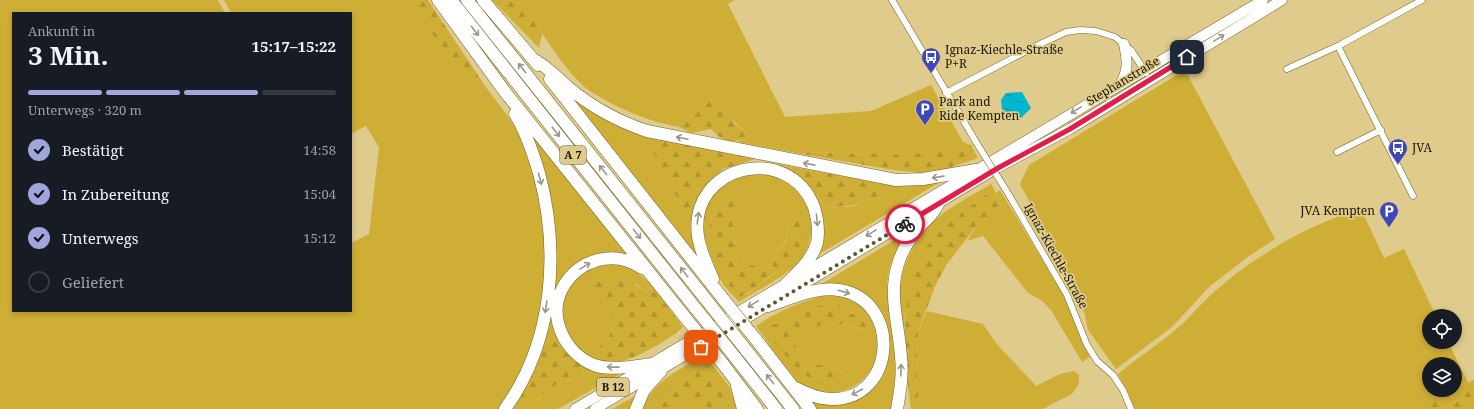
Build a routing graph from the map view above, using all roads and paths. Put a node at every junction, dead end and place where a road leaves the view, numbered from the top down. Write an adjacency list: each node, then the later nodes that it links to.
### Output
1 (438, 0): 16 (highway)
2 (451, 0): 36 (highway, A 7, one-way to 36, bridge)
3 (467, 0): 37 (highway, A 7, one-way to 3, bridge)
4 (483, 0): 11 (highway)
5 (892, 0): 17 (street)
6 (1263, 0): 13 (main road, Stephanstraße / B 12)
7 (1282, 0): 14 (main road, Stephanstraße / B 12, one-way to 7)
8 (1422, 0): 10 (street)
9 (1124, 44): 13 (street); 15 (main road); 17 (street)
10 (1338, 46): 12 (street); 18 (street)
11 (533, 59): 20 (highway, one-way to 11); 25 (highway)
12 (1287, 69)
13 (1143, 70): 14 (street); 15 (main road, Stephanstraße / B 12)
14 (1150, 79): 22 (main road, Stephanstraße / B 12)
15 (1121, 83): 20 (main road, Stephanstraße / B 12, one-way to 20)
16 (505, 92): 23 (highway); 30 (highway, one-way to 30)
17 (946, 93): 40 (street, Ignaz-Kiechle-Straße, bridge)
18 (1381, 130): 19 (street); 21 (street)
19 (1337, 152)
20 (976, 170): 24 (main road, B 12, one-way to 24)
21 (1413, 196)
22 (938, 204): 26 (main road, B 12); 39 (highway, one-way to 22)
23 (654, 279): 27 (highway, one-way to 23); 28 (highway, bridge)
24 (786, 284): 25 (highway, one-way to 24); 27 (main road, B 12, one-way to 27)
25 (720, 295): 29 (highway, bridge)
26 (768, 306): 27 (main road, B 12); 29 (highway, one-way to 29)
27 (656, 367): 31 (main road, B 12); 32 (main road, B 12); 33 (highway)
28 (735, 381): 34 (highway); 35 (highway)
29 (793, 387): 38 (highway)
30 (505, 409)
31 (575, 409)
32 (594, 409)
33 (636, 409)
34 (743, 409)
35 (758, 409)
36 (776, 409)
37 (793, 409)
38 (810, 409)
39 (897, 409)
40 (1131, 409)

